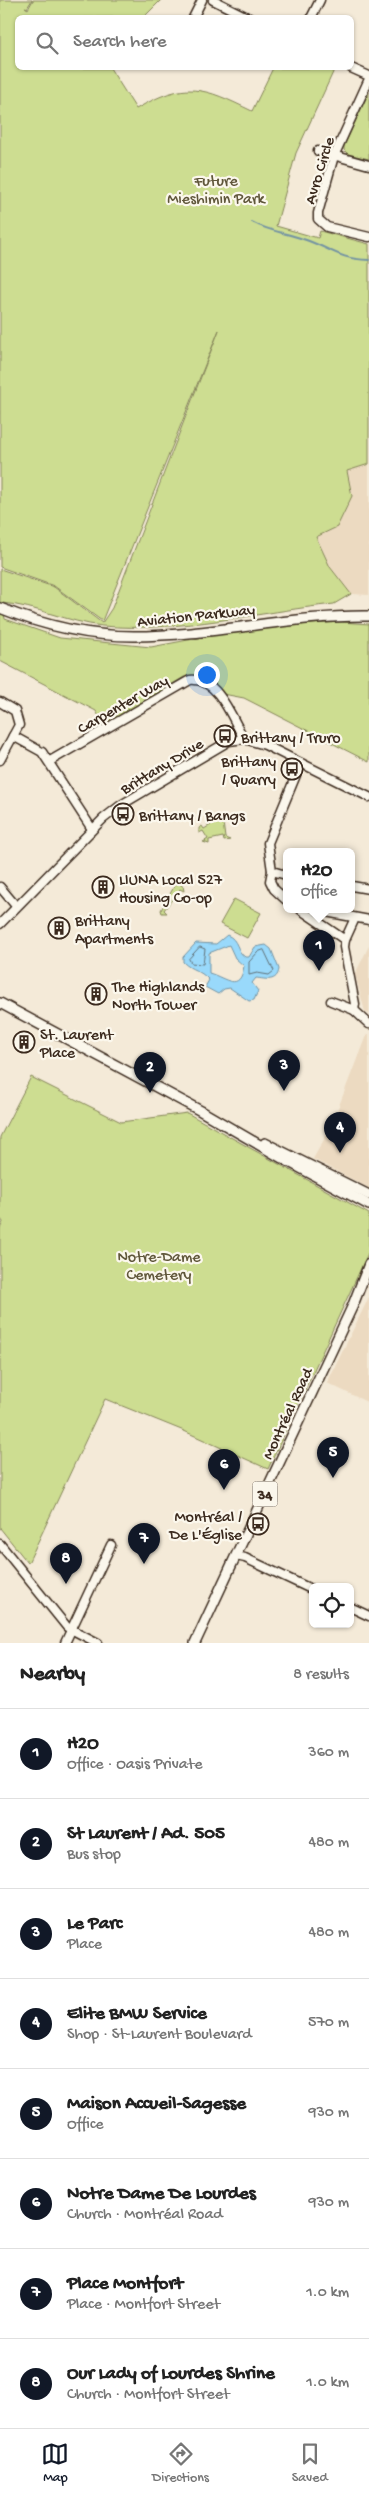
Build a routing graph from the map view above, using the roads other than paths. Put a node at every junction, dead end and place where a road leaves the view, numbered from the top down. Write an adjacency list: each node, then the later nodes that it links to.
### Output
1 (202, 0): 4 (street)
2 (212, 0): 5 (street)
3 (320, 0): 6 (street)
4 (194, 15)
5 (243, 15)
6 (312, 15)
7 (354, 69): 8 (street)
8 (369, 78): 10 (street, Avro Circle)
9 (318, 151): 10 (street)
10 (334, 156): 11 (street); 12 (street, Avro Circle)
11 (369, 165)
12 (369, 238)
13 (0, 608): 14 (main road, Aviation Parkway)
14 (369, 616)
15 (0, 702): 16 (street)
16 (13, 736): 18 (street); 19 (street)
17 (244, 739): 19 (street, Carpenter Way); 20 (street); 22 (street, Brittany Drive)
18 (0, 760)
19 (50, 761): 22 (street)
20 (301, 763): 21 (street); 23 (street)
21 (369, 797)
22 (92, 829): 29 (street, Brittany Drive)
23 (272, 871): 24 (street); 28 (street)
24 (283, 873)
25 (0, 886): 29 (street)
26 (355, 887): 27 (street)
27 (369, 889)
28 (283, 897)
29 (16, 906): 34 (street, Brittany Drive)
30 (305, 913): 35 (street)
31 (329, 913): 32 (street)
32 (354, 918): 33 (street); 35 (street)
33 (369, 920)
34 (0, 924)
35 (345, 940): 38 (street)
36 (330, 1001): 38 (street)
37 (0, 1003): 40 (main road)
38 (354, 1010): 39 (street)
39 (369, 1024)
40 (335, 1182): 41 (main road); 42 (main road)
41 (369, 1195)
42 (369, 1206)
43 (369, 1264): 45 (main road, Montréal Road / 34)
44 (369, 1280): 45 (main road, Montréal Road / 34)
45 (353, 1305): 48 (main road, Montréal Road / 34)
46 (0, 1544): 52 (street)
47 (111, 1545): 52 (street)
48 (236, 1556): 49 (street); 55 (main road, Montréal Road / 34)
49 (309, 1588)
50 (354, 1609): 51 (street)
51 (369, 1616)
52 (71, 1630): 53 (street); 54 (street)
53 (66, 1643)
54 (98, 1643)
55 (195, 1643)

